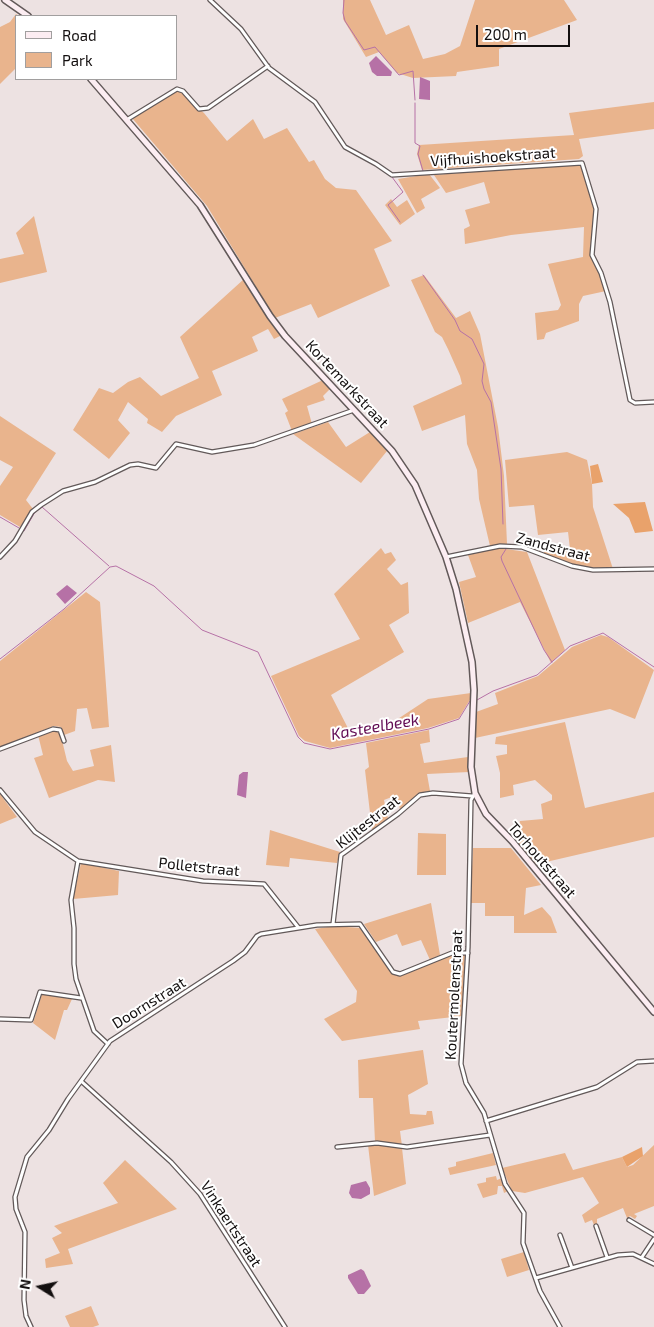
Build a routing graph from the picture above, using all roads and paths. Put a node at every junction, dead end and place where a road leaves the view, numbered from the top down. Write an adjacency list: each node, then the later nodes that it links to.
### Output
1 (5, 0): 3 (street)
2 (210, 0): 4 (street, Vijfhuishoekstraat)
3 (27, 15)
4 (268, 66): 6 (street); 7 (street, Vijfhuishoekstraat)
5 (92, 80): 6 (street, Kortemarkstraat)
6 (128, 119): 8 (street, Kortemarkstraat)
7 (654, 402)
8 (355, 410): 9 (street); 10 (street, Kortemarkstraat)
9 (0, 557)
10 (446, 557): 11 (street, Zandstraat); 12 (street, Kortemarkstraat)
11 (654, 569)
12 (474, 700): 16 (street, Torhoutstraat)
13 (64, 741): 14 (street)
14 (0, 749)
15 (0, 790): 17 (street, Polletstraat)
16 (473, 795): 18 (street, Klijtestraat); 20 (street, Koutermolenstraat); 22 (street, Torhoutstraat)
17 (78, 861): 19 (street, Polletstraat); 21 (street)
18 (333, 924): 19 (street, Doornstraat); 20 (street, Doornstraat)
19 (298, 928): 24 (street, Doornstraat)
20 (468, 953): 27 (street, Koutermolenstraat)
21 (82, 998): 23 (street); 24 (street)
22 (654, 1012)
23 (0, 1019)
24 (108, 1044): 26 (street, Doornstraat)
25 (654, 1060): 27 (street)
26 (81, 1080): 39 (street, Doornstraat); 40 (street, Vinkaertstraat)
27 (486, 1121): 28 (street, Koutermolenstraat)
28 (490, 1135): 29 (street); 38 (street, Koutermolenstraat)
29 (337, 1147)
30 (629, 1220): 33 (street)
31 (596, 1226): 34 (street)
32 (560, 1235): 37 (street)
33 (654, 1237): 35 (street)
34 (607, 1257): 35 (street); 37 (street)
35 (642, 1257): 36 (street)
36 (654, 1264)
37 (572, 1268): 38 (street)
38 (536, 1278): 41 (street, Koutermolenstraat)
39 (31, 1327)
40 (285, 1327)
41 (560, 1327)

